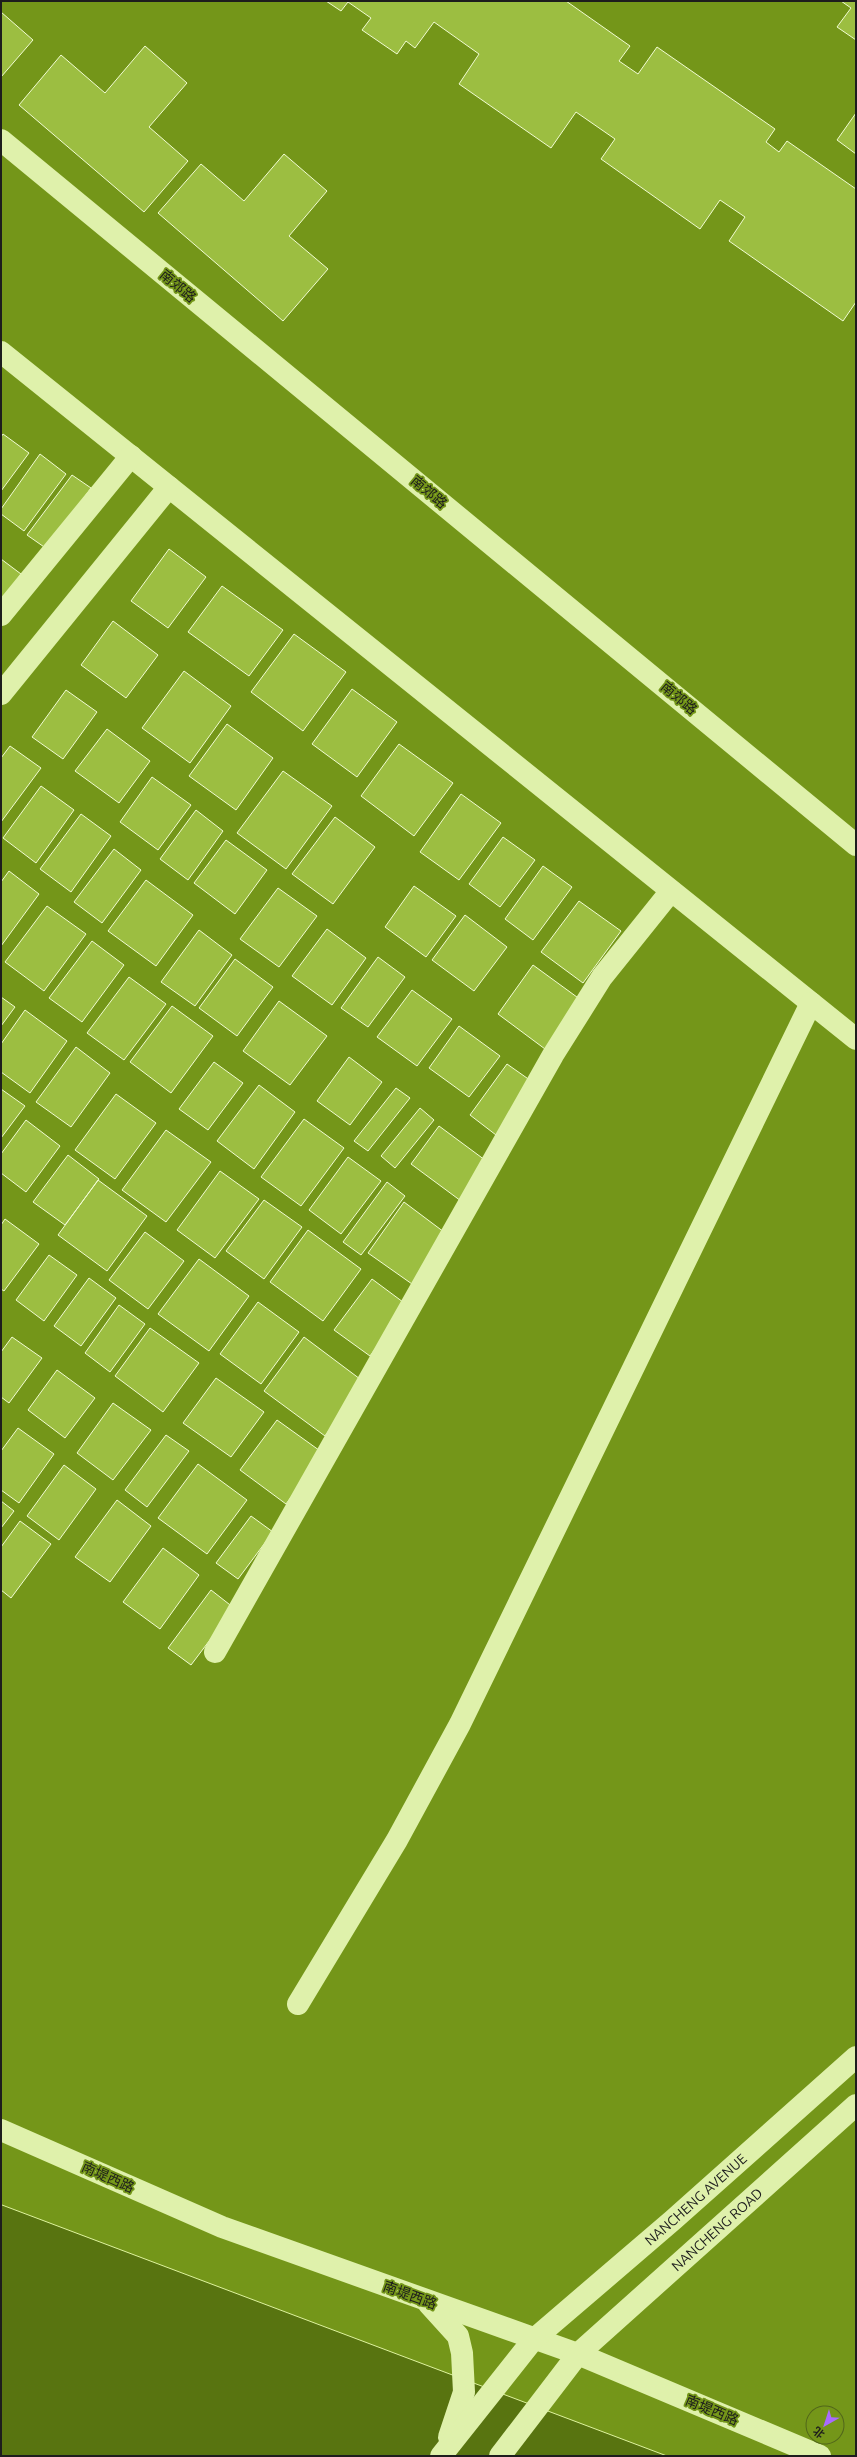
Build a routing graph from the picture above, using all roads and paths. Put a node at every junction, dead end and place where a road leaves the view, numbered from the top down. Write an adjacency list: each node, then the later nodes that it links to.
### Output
1 (1, 140): 7 (street, 南郊路)
2 (1, 352): 3 (street)
3 (131, 456): 4 (street); 5 (street)
4 (169, 487): 6 (street); 8 (street)
5 (1, 616)
6 (1, 694)
7 (856, 845)
8 (671, 891): 9 (street); 11 (street)
9 (811, 1003): 10 (street); 12 (street)
10 (856, 1039)
11 (215, 1652)
12 (298, 2004)
13 (856, 2057): 17 (street, NANCHENG AVENUE)
14 (856, 2105): 18 (street, NANCHENG ROAD)
15 (1, 2130): 16 (street, 南堤西路)
16 (426, 2301): 17 (street, 南堤西路); 19 (street)
17 (534, 2340): 18 (street, 南堤西路); 19 (street, NANCHENG AVENUE)
18 (578, 2354): 20 (street, NANCHENG ROAD); 21 (street, 南堤西路)
19 (443, 2454)
20 (500, 2456)
21 (820, 2456)

